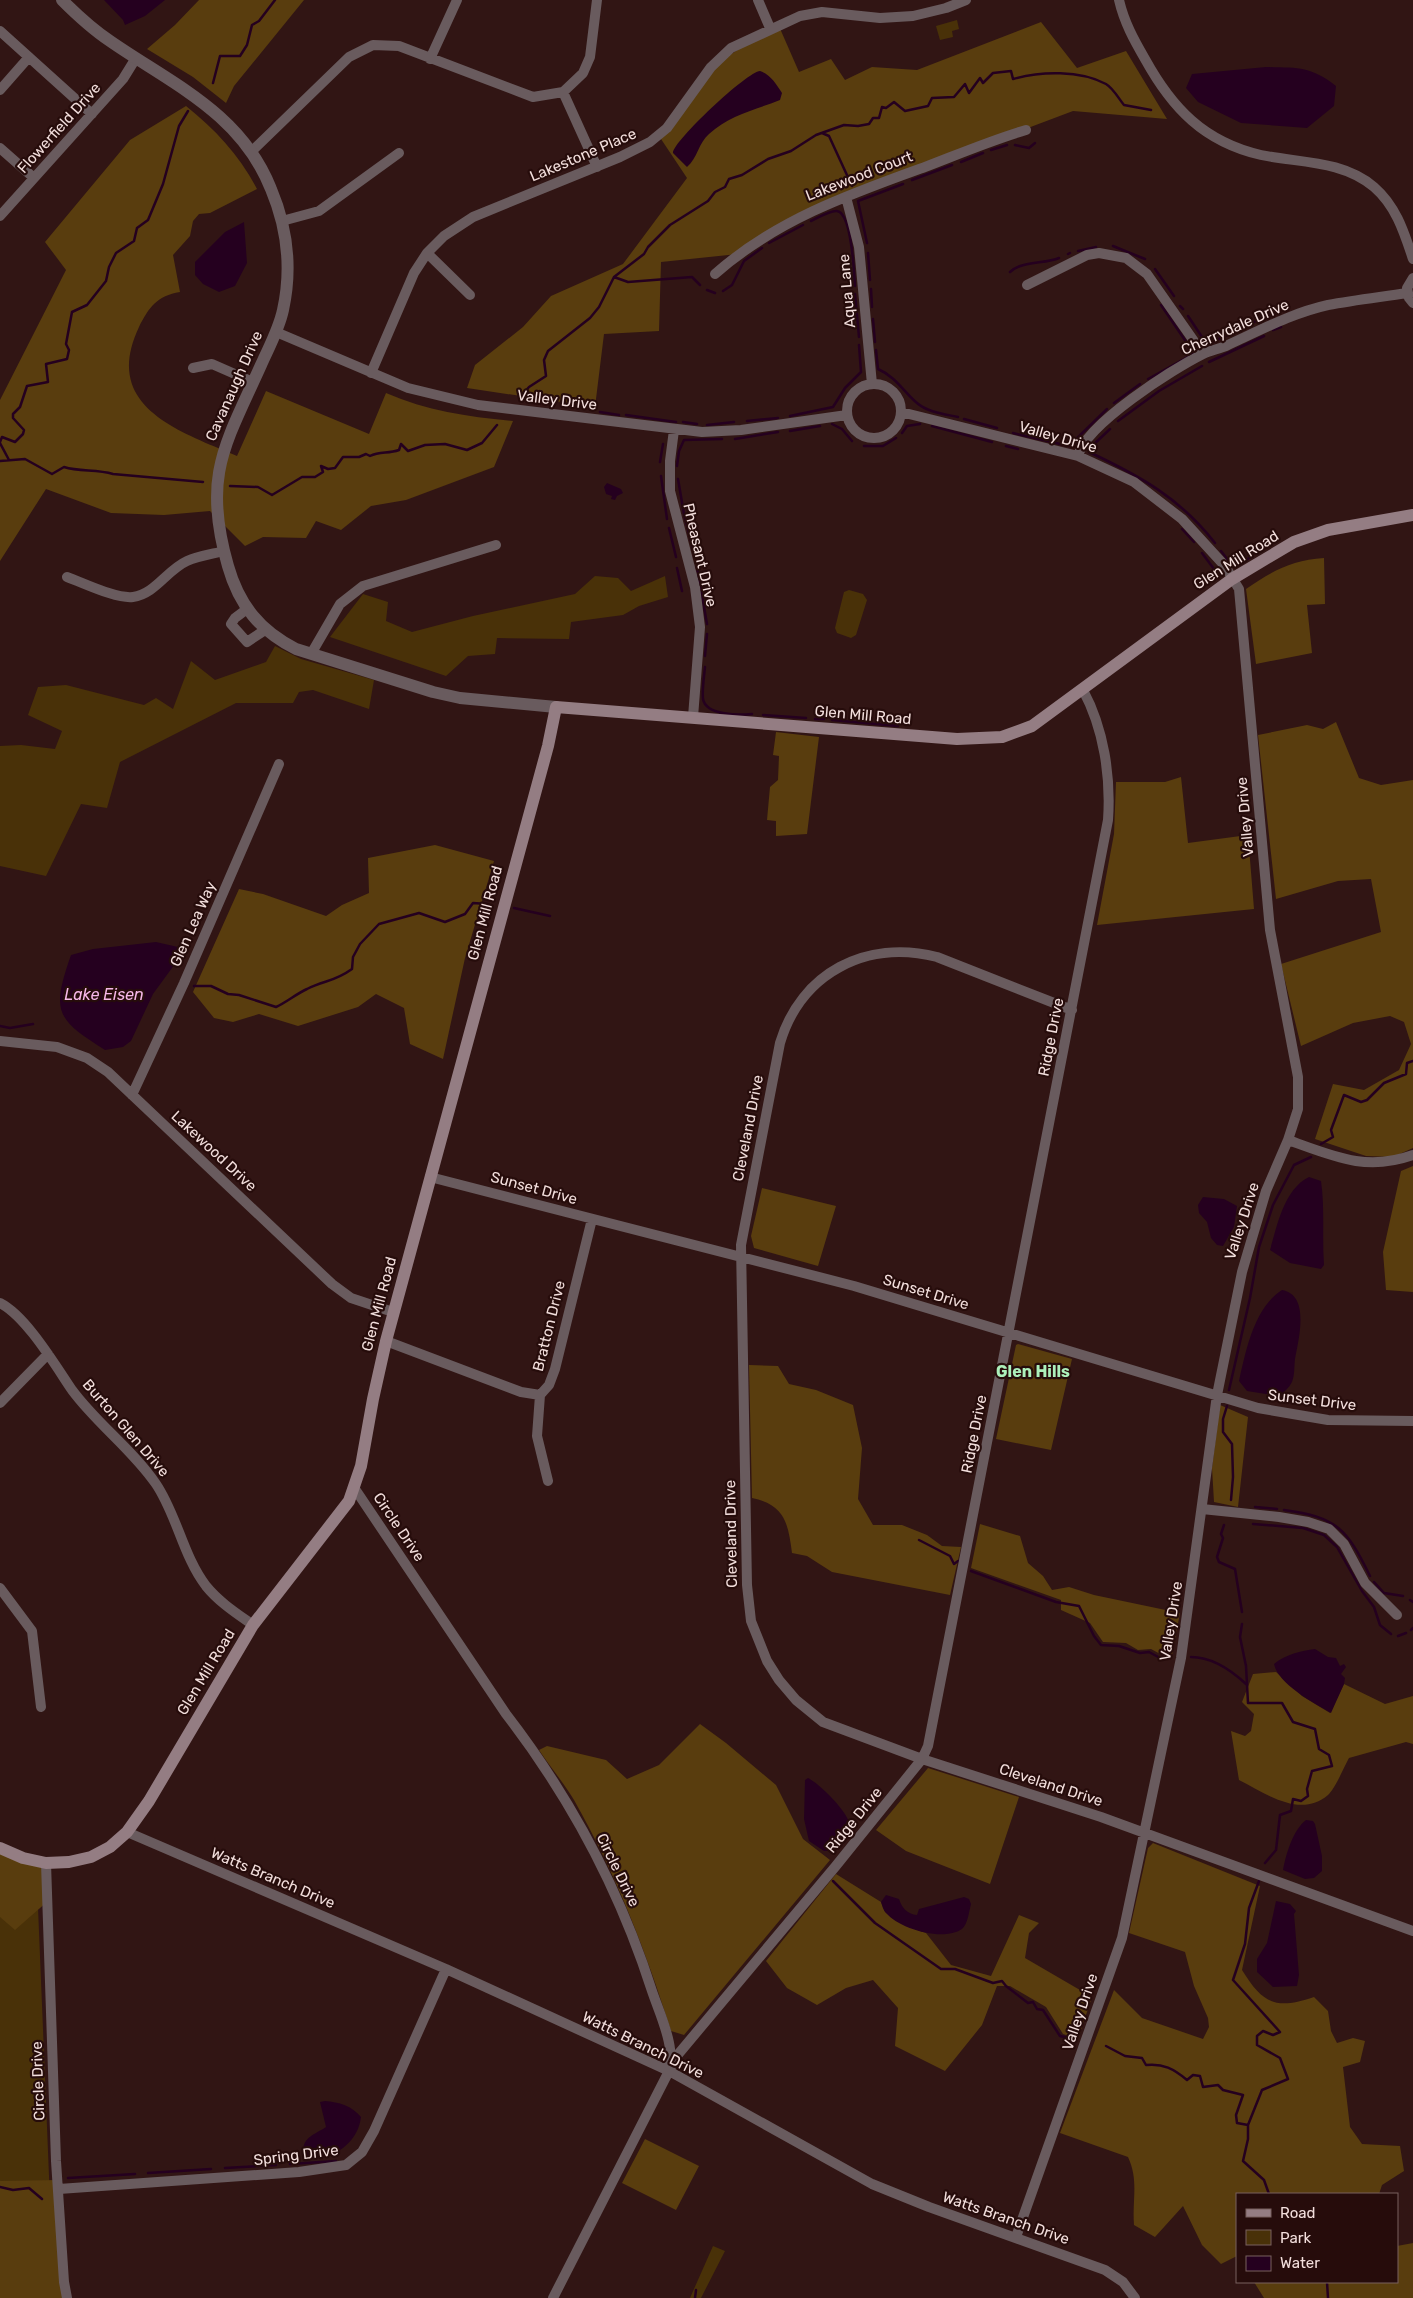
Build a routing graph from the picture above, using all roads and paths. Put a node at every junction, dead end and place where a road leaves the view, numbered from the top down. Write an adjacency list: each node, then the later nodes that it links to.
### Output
1 (62, 0): 11 (street, Cavanaugh Drive)
2 (457, 0): 12 (street)
3 (597, 0): 14 (street)
4 (758, 0): 8 (street)
5 (966, 0): 7 (street, Lakestone Place)
6 (1120, 0): 26 (street)
7 (954, 2): 8 (street, Lakestone Place)
8 (770, 28): 20 (street, Lakestone Place)
9 (0, 31): 10 (street)
10 (29, 57): 13 (street); 15 (street)
11 (136, 58): 15 (street, Flowerfield Drive); 18 (street, Cavanaugh Drive)
12 (430, 59): 14 (street); 18 (street)
13 (0, 90)
14 (562, 92): 20 (street)
15 (92, 114): 21 (street, Flowerfield Drive)
16 (1026, 130): 22 (street, Lakewood Court)
17 (0, 148): 21 (street)
18 (251, 152): 24 (street, Cavanaugh Drive)
19 (399, 153): 24 (street)
20 (597, 167): 25 (street, Lakestone Place)
21 (34, 178): 23 (street, Flowerfield Drive)
22 (846, 197): 27 (street, Lakewood Court); 38 (street, Aqua Lane)
23 (0, 216)
24 (282, 221): 33 (street, Cavanaugh Drive)
25 (427, 254): 31 (street); 36 (street, Lakestone Place)
26 (1413, 259)
27 (716, 274)
28 (1413, 278): 30 (street)
29 (1027, 285): 34 (street)
30 (1407, 293): 32 (street); 34 (street, Cherrydale Drive)
31 (470, 295)
32 (1413, 303)
33 (276, 332): 36 (street, Valley Drive); 37 (street, Cavanaugh Drive)
34 (1203, 354): 42 (street, Cherrydale Drive)
35 (193, 368): 37 (street)
36 (371, 374): 41 (street, Valley Drive)
37 (253, 382): 45 (street, Cavanaugh Drive)
38 (872, 384): 39 (street); 40 (street)
39 (901, 412): 40 (street); 42 (street, Valley Drive)
40 (847, 415): 41 (street, Valley Drive)
41 (674, 430): 53 (street, Pheasant Drive)
42 (1078, 456): 47 (street, Valley Drive)
43 (1413, 515): 47 (main road, Glen Mill Road)
44 (496, 545): 50 (street)
45 (224, 551): 46 (street); 48 (street, Cavanaugh Drive)
46 (67, 577)
47 (1232, 579): 51 (main road, Glen Mill Road); 58 (street, Valley Drive)
48 (247, 609): 49 (street, Cavanaugh Drive); 49 (street)
49 (265, 630): 50 (street, Cavanaugh Drive)
50 (311, 654): 52 (street, Cavanaugh Drive)
51 (1083, 690): 53 (main road, Glen Mill Road); 55 (street, Ridge Drive)
52 (556, 706): 53 (main road, Glen Mill Road); 60 (main road, Glen Mill Road)
53 (693, 717)
54 (279, 764): 57 (street, Glen Lea Way)
55 (1072, 1010): 62 (street, Cleveland Drive); 65 (street, Ridge Drive)
56 (0, 1041): 57 (street, Lakewood Drive)
57 (132, 1095): 64 (street, Lakewood Drive)
58 (1288, 1140): 59 (street); 69 (street, Valley Drive)
59 (1413, 1155)
60 (430, 1177): 61 (street, Sunset Drive); 64 (main road, Glen Mill Road)
61 (592, 1218): 62 (street, Sunset Drive); 68 (street, Bratton Drive)
62 (741, 1255): 65 (street, Sunset Drive); 79 (street, Cleveland Drive)
63 (0, 1303): 67 (street, Burton Glen Drive)
64 (393, 1312): 66 (main road, Glen Mill Road)
65 (1009, 1334): 69 (street, Sunset Drive); 79 (street, Ridge Drive)
66 (386, 1341): 68 (street); 73 (main road, Glen Mill Road)
67 (48, 1354): 70 (street); 77 (street, Burton Glen Drive)
68 (540, 1395): 72 (street)
69 (1217, 1395): 71 (street, Sunset Drive); 74 (street, Valley Drive)
70 (0, 1403)
71 (1413, 1421)
72 (548, 1481)
73 (355, 1488): 77 (main road, Glen Mill Road); 86 (street, Circle Drive)
74 (1202, 1509): 76 (street); 81 (street, Valley Drive)
75 (0, 1588): 78 (street)
76 (1397, 1615)
77 (253, 1625): 80 (main road, Glen Mill Road)
78 (41, 1707)
79 (922, 1759): 81 (street, Cleveland Drive); 86 (street, Ridge Drive)
80 (127, 1832): 83 (main road, Glen Mill Road); 85 (street, Watts Branch Drive)
81 (1144, 1832): 84 (street, Cleveland Drive); 88 (street, Valley Drive)
82 (0, 1848): 83 (main road, Glen Mill Road)
83 (46, 1863): 87 (street, Circle Drive)
84 (1413, 1931)
85 (446, 1969): 86 (street, Watts Branch Drive); 87 (street, Spring Drive)
86 (669, 2071): 88 (street, Watts Branch Drive); 90 (street, Circle Drive)
87 (59, 2188): 89 (street, Circle Drive)
88 (1016, 2237): 91 (street, Watts Branch Drive)
89 (67, 2298)
90 (553, 2298)
91 (1135, 2298)

